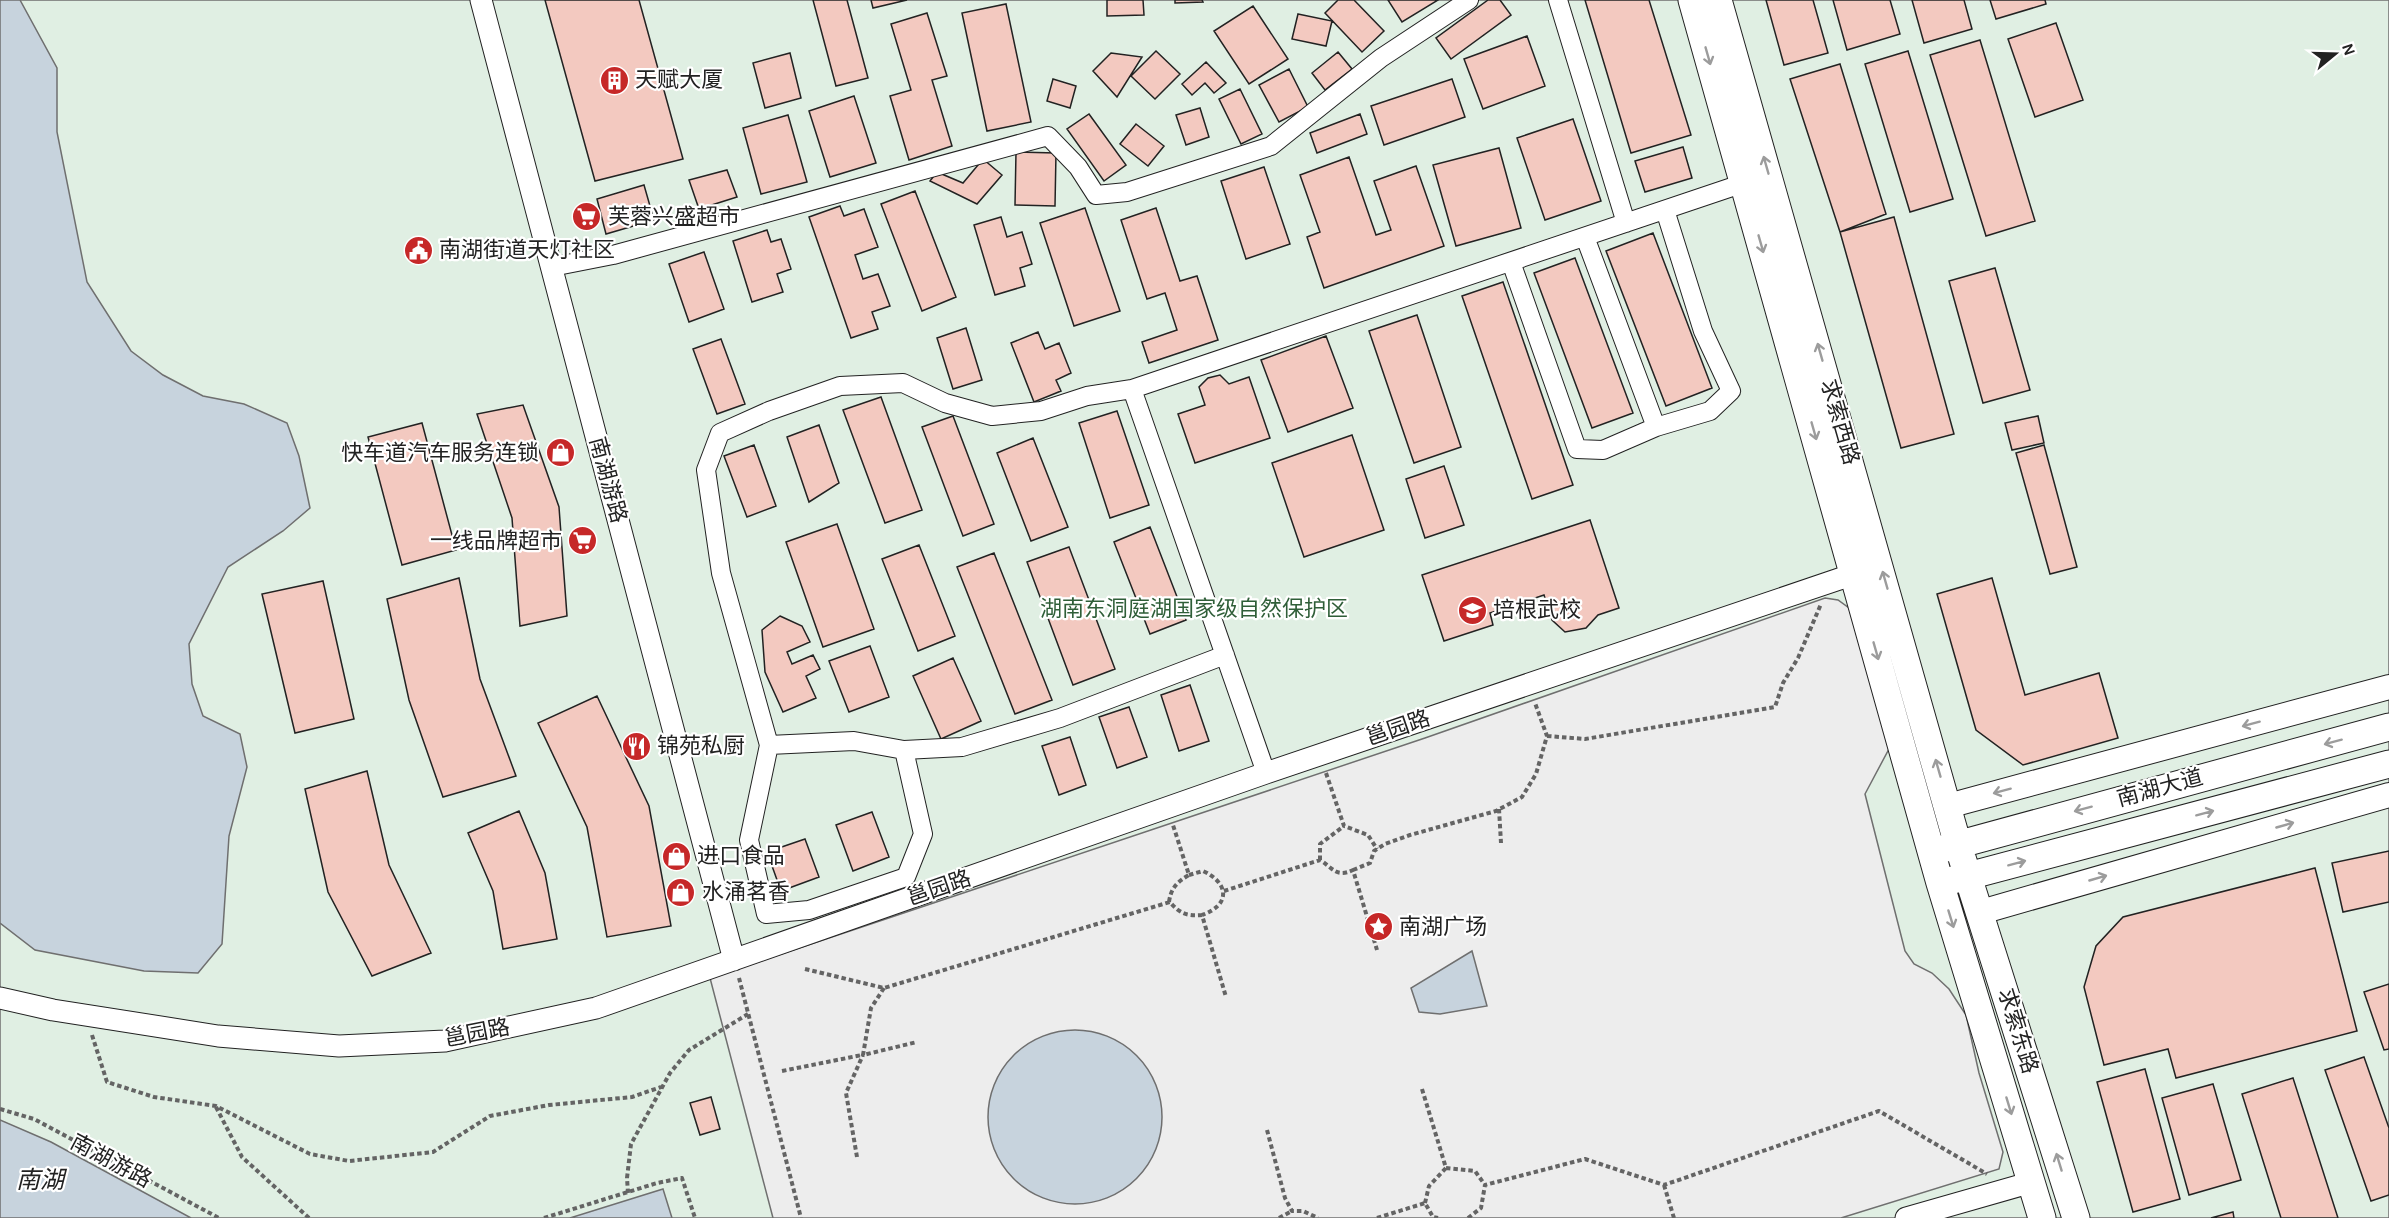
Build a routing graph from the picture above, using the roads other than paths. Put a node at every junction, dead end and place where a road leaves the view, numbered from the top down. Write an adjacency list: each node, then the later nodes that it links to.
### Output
1 (481, 0): 11 (street, 南湖游路)
2 (1469, 0): 11 (street)
3 (1558, 0): 8 (street)
4 (1692, 0): 6 (main road, 求索西路, one-way to 6)
5 (1718, 0): 23 (main road, 求索西路, one-way to 5)
6 (1744, 183): 7 (street); 14 (main road, 求索西路, one-way to 14)
7 (1665, 210): 8 (street); 13 (street)
8 (1626, 223): 9 (street)
9 (1585, 237): 10 (street); 13 (street)
10 (1511, 262): 12 (street); 13 (street)
11 (552, 267): 29 (street, 南湖游路)
12 (1132, 389): 15 (street); 18 (street)
13 (1656, 427)
14 (1843, 578): 21 (street, 邕园路); 25 (main road, 求索西路, one-way to 25)
15 (1225, 655): 19 (street); 21 (street)
16 (2389, 687): 23 (main road, one-way to 23)
17 (2389, 726): 24 (main road, 南湖大道, one-way to 24)
18 (768, 745): 19 (street); 19 (street)
19 (904, 750)
20 (2389, 764): 26 (main road, 南湖大道, one-way to 20)
21 (1266, 773): 29 (street, 邕园路)
22 (2389, 795): 28 (main road, one-way to 22)
23 (1948, 806): 24 (main road, 求索西路)
24 (1958, 844): 25 (main road, 南湖大道); 26 (main road, 求索东路)
25 (1932, 852): 27 (main road, 求索西路)
26 (1970, 876): 27 (main road, 南湖大道); 28 (main road, 求索东路)
27 (1940, 883): 31 (main road, 求索西路, one-way to 31)
28 (1981, 912): 34 (main road, 求索东路, one-way to 28)
29 (734, 960): 30 (street, 邕园路)
30 (0, 998)
31 (2022, 1185): 32 (street); 33 (main road)
32 (1906, 1218)
33 (2042, 1218)
34 (2076, 1218)

